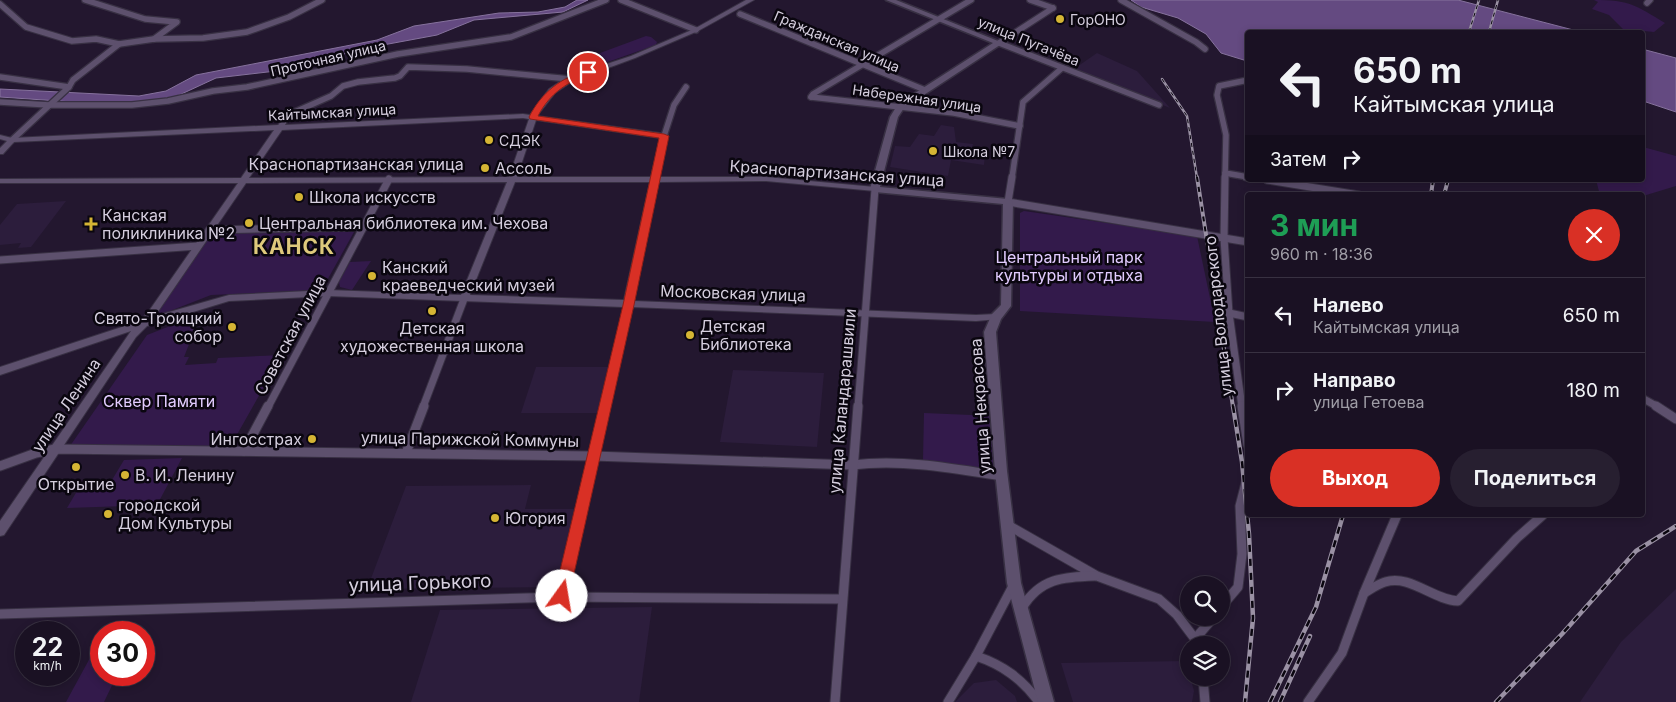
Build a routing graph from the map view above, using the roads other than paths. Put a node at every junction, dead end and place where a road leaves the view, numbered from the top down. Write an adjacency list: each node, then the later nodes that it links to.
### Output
1 (85, 0): 14 (street)
2 (322, 0): 14 (street)
3 (606, 0): 27 (street, Проточная улица)
4 (621, 0): 13 (street)
5 (751, 0): 13 (street)
6 (890, 0): 12 (main road, улица Пугачёва)
7 (971, 0): 12 (street)
8 (1030, 0): 15 (street)
9 (1121, 0): 17 (street)
10 (0, 4): 16 (street)
11 (740, 14): 18 (street, Гражданская улица)
12 (938, 19): 15 (main road, улица Пугачёва); 18 (street)
13 (696, 30): 21 (street)
14 (154, 39): 16 (street)
15 (1000, 43): 19 (street, улица Пугачёва); 25 (main road)
16 (119, 44): 23 (street)
17 (1205, 49)
18 (861, 64): 25 (street, Гражданская улица); 29 (street, Набережная улица)
19 (1062, 68): 28 (street, улица Пугачёва); 32 (street, улица Некрасова)
20 (0, 77): 23 (street)
21 (570, 79): 30 (street); 31 (street)
22 (1245, 81): 37 (street, улица Володарского)
23 (69, 87): 27 (street)
24 (686, 87): 33 (street)
25 (925, 90): 29 (main road)
26 (0, 102): 27 (street)
27 (49, 105): 35 (street)
28 (1158, 105)
29 (901, 106): 32 (street, Набережная улица); 45 (main road, улица Каландарашвили)
30 (533, 117): 31 (street, Кайтымская улица); 33 (street, Кайтымская улица); 41 (street)
31 (281, 126): 35 (street, Кайтымская улица); 39 (street, улица Ленина)
32 (1020, 126): 47 (street, улица Некрасова)
33 (664, 136): 42 (street)
34 (0, 137): 35 (street, Кайтымская улица)
35 (12, 140): 36 (street)
36 (0, 152)
37 (1225, 173): 38 (street); 50 (street, улица Володарского)
38 (1245, 176)
39 (245, 179): 40 (street, Краснопартизанская улица); 43 (street, Краснопартизанская улица); 49 (street, улица Ленина)
40 (388, 179): 41 (street, Краснопартизанская улица); 48 (street, Советская улица)
41 (512, 179): 42 (street, Краснопартизанская улица); 55 (street)
42 (654, 179): 45 (street, Краснопартизанская улица); 56 (street)
43 (0, 181)
44 (1279, 182): 46 (street)
45 (874, 189): 47 (main road, Краснопартизанская улица); 57 (street, улица Каландарашвили)
46 (1341, 192)
47 (1008, 202): 50 (street, Краснопартизанская улица); 60 (main road, улица Некрасова)
48 (363, 227): 49 (street); 54 (street, Советская улица)
49 (209, 230): 52 (street, улица Ленина)
50 (1224, 238): 51 (street, Краснопартизанская улица); 58 (street, улица Володарского)
51 (1245, 242)
52 (198, 246): 53 (street); 62 (street, улица Ленина)
53 (0, 260)
54 (328, 293): 55 (street, Московская улица); 62 (street, Московская улица); 69 (street, Советская улица)
55 (464, 299): 56 (street, Московская улица); 70 (street)
56 (628, 305): 57 (street, Московская улица); 71 (street)
57 (864, 313): 61 (street, Московская улица); 72 (street, улица Каландарашвили)
58 (1229, 313): 59 (street); 67 (street, улица Володарского)
59 (1245, 316)
60 (996, 317): 61 (street, Московская улица); 63 (main road, улица Некрасова)
61 (976, 318): 63 (street)
62 (145, 323): 64 (street, Московская улица); 68 (street, улица Ленина)
63 (990, 332): 74 (main road, улица Некрасова)
64 (0, 371)
65 (1645, 400): 66 (street)
66 (1676, 419)
67 (1245, 424)
68 (56, 450): 69 (street, улица Парижской Коммуны); 73 (street, улица Парижской Коммуны); 79 (street, улица Ленина)
69 (244, 451): 70 (street, улица Парижской Коммуны)
70 (406, 454): 71 (street, улица Парижской Коммуны)
71 (593, 456): 72 (street, улица Парижской Коммуны); 83 (street)
72 (852, 465): 74 (street, улица Парижской Коммуны); 85 (street, улица Каландарашвили)
73 (0, 466)
74 (1001, 476): 78 (main road, улица Некрасова)
75 (1245, 487): 84 (street)
76 (1396, 517): 82 (street)
77 (1541, 517): 82 (street)
78 (1006, 524): 80 (street); 81 (main road, улица Некрасова)
79 (0, 531)
80 (1097, 576): 86 (street); 88 (street)
81 (1014, 582): 86 (main road, улица Некрасова); 89 (street)
82 (1364, 593): 96 (street)
83 (562, 596): 85 (street, улица Горького); 87 (street, улица Горького)
84 (1230, 596)
85 (842, 599): 91 (street, улица Каландарашвили)
86 (1022, 610): 94 (main road, улица Некрасова)
87 (0, 614)
88 (1192, 636)
89 (976, 656): 92 (street); 93 (street)
90 (1204, 686): 95 (street)
91 (834, 702)
92 (948, 702)
93 (1038, 702)
94 (1046, 702)
95 (1205, 702)
96 (1308, 702)

